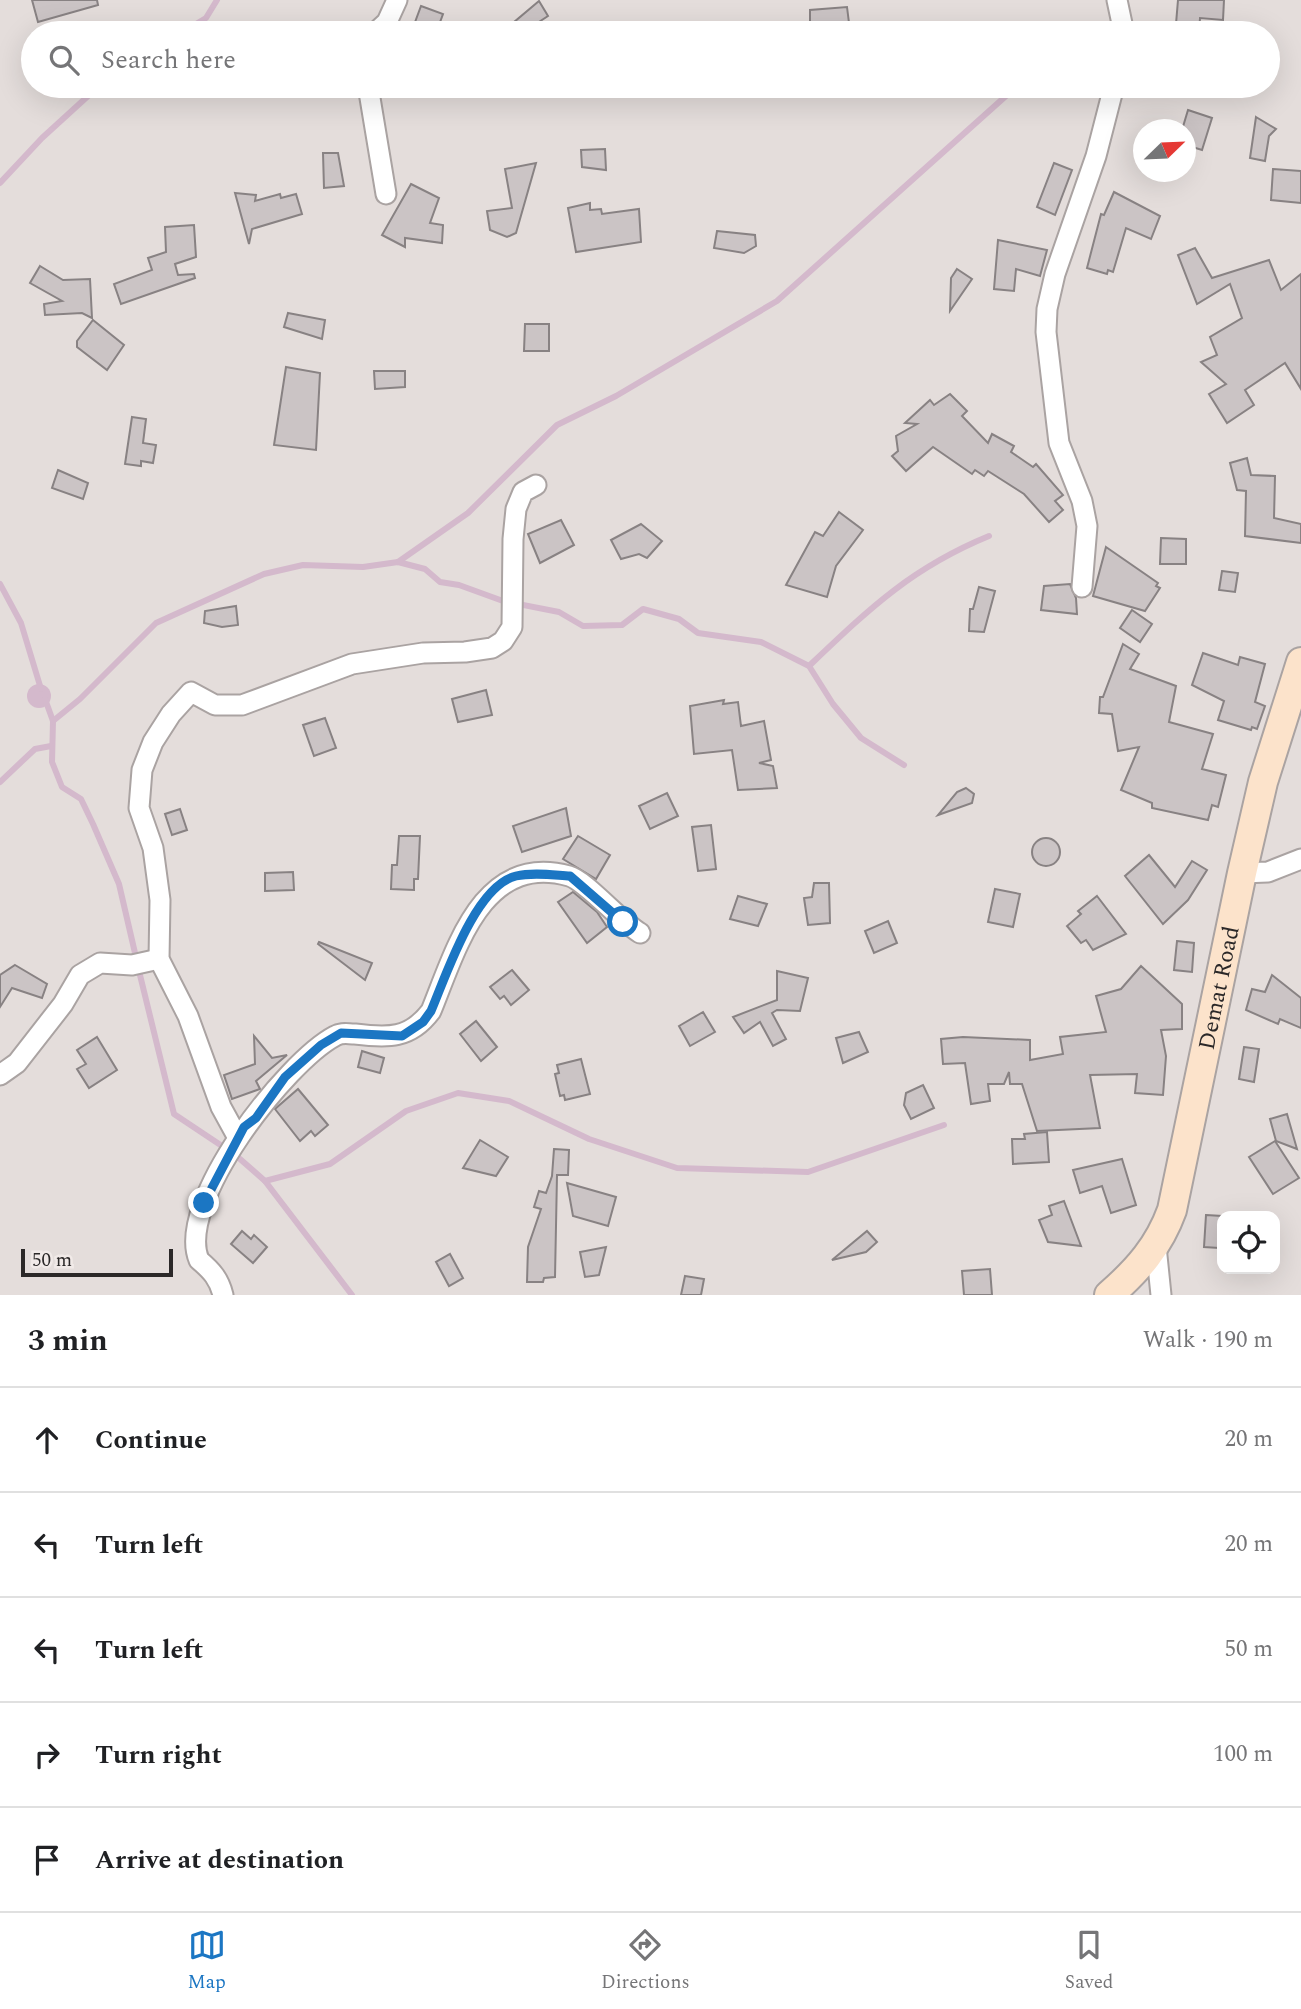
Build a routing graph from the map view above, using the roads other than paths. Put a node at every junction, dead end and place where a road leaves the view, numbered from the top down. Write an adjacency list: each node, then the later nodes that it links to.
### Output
1 (397, 0): 3 (street)
2 (1117, 0): 4 (street)
3 (387, 21)
4 (1121, 21)
5 (370, 98): 7 (street)
6 (1111, 98): 9 (street)
7 (386, 194)
8 (536, 485): 14 (street)
9 (1082, 587)
10 (1301, 662): 12 (street, Demat Road)
11 (1301, 859): 12 (street)
12 (1242, 873): 17 (street, Demat Road)
13 (640, 933): 16 (street)
14 (159, 959): 15 (street); 16 (street)
15 (0, 1075)
16 (239, 1138): 18 (street)
17 (1156, 1246): 19 (street, Demat Road); 20 (street)
18 (223, 1295)
19 (1109, 1295)
20 (1161, 1295)

